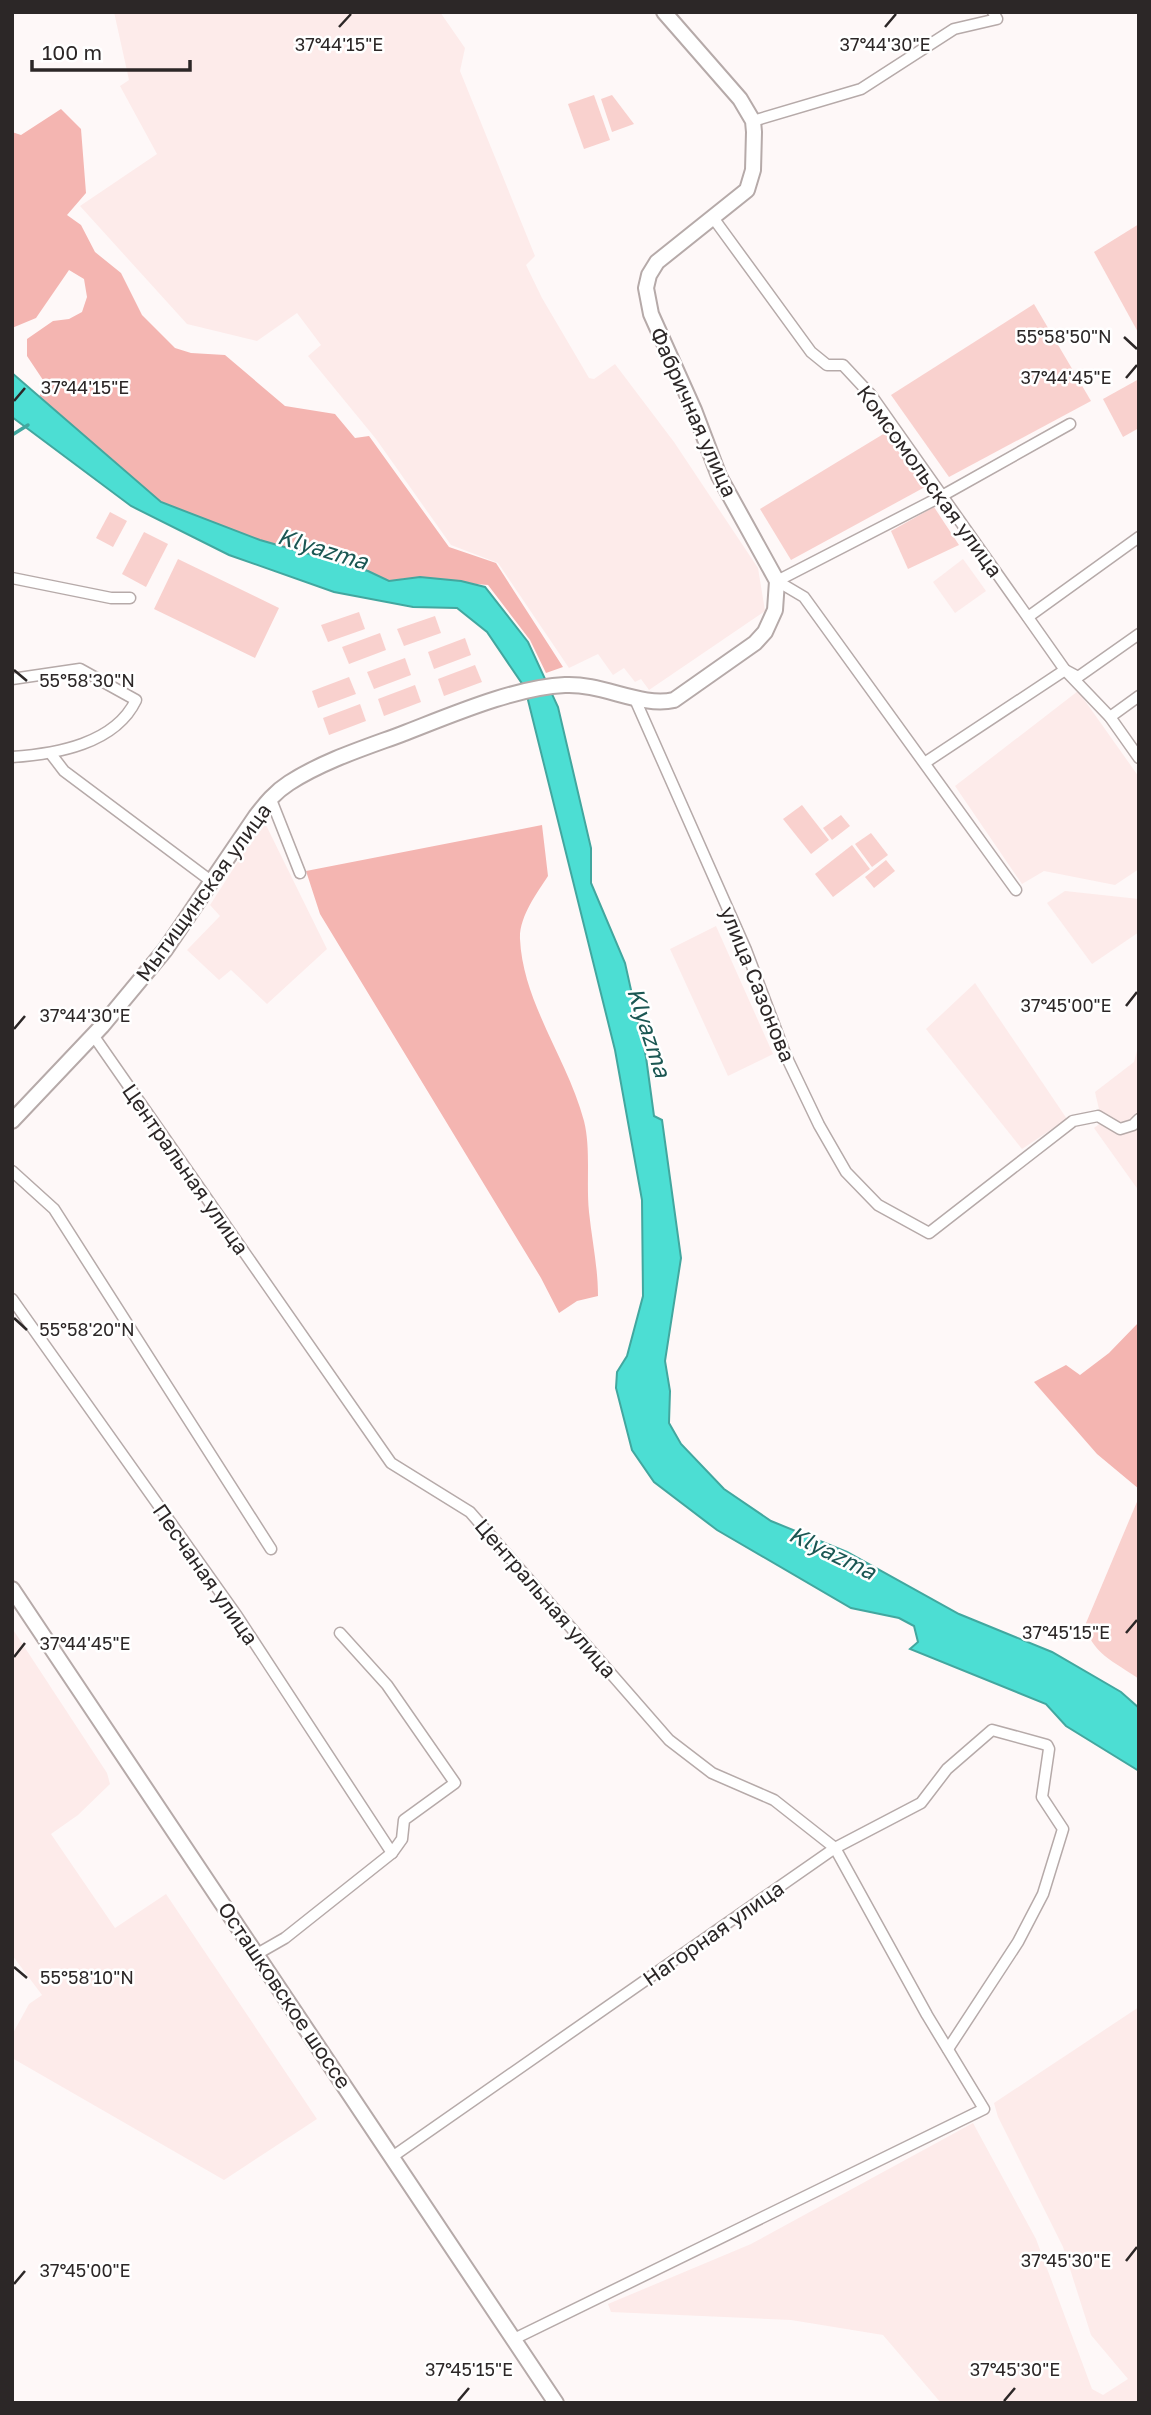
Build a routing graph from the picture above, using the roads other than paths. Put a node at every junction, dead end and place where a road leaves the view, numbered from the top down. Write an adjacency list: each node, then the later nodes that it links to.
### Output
1 (664, 12): 3 (street)
2 (993, 12): 3 (street)
3 (753, 121): 4 (street)
4 (714, 219): 6 (street, Комсомольская улица); 9 (street, Фабричная улица)
5 (1070, 424): 6 (street)
6 (940, 496): 9 (street); 11 (street, Комсомольская улица)
7 (1139, 537): 11 (street)
8 (12, 578): 10 (street)
9 (777, 581): 16 (street); 21 (street)
10 (130, 598)
11 (1028, 617): 13 (street, Комсомольская улица)
12 (1139, 634): 13 (street)
13 (1065, 670): 17 (street, Комсомольская улица); 21 (street)
14 (12, 679): 18 (street)
15 (1139, 696): 17 (street)
16 (634, 697): 22 (street, Мытищинская улица); 27 (street, улица Сазонова)
17 (1110, 717): 20 (street, Комсомольская улица)
18 (51, 754): 19 (street); 24 (street)
19 (12, 757)
20 (1139, 758)
21 (926, 762): 25 (street)
22 (271, 797): 23 (street); 24 (street, Мытищинская улица)
23 (300, 873)
24 (211, 881): 26 (street, Мытищинская улица)
25 (1016, 890)
26 (93, 1035): 28 (street, Мытищинская улица); 34 (street, Центральная улица)
27 (1139, 1119)
28 (12, 1121)
29 (12, 1171): 31 (street)
30 (12, 1299): 35 (street, Песчаная улица)
31 (271, 1549)
32 (12, 1589): 36 (street, Осташковское шоссе)
33 (340, 1633): 35 (street)
34 (835, 1848): 37 (street, Центральная улица); 37 (street, Нагорная улица); 38 (street, Нагорная улица)
35 (392, 1853): 36 (street)
36 (257, 1954): 38 (street, Осташковское шоссе)
37 (948, 2049): 39 (street, Центральная улица)
38 (392, 2157): 39 (street, Осташковское шоссе)
39 (514, 2339): 40 (street, Осташковское шоссе)
40 (556, 2403)

